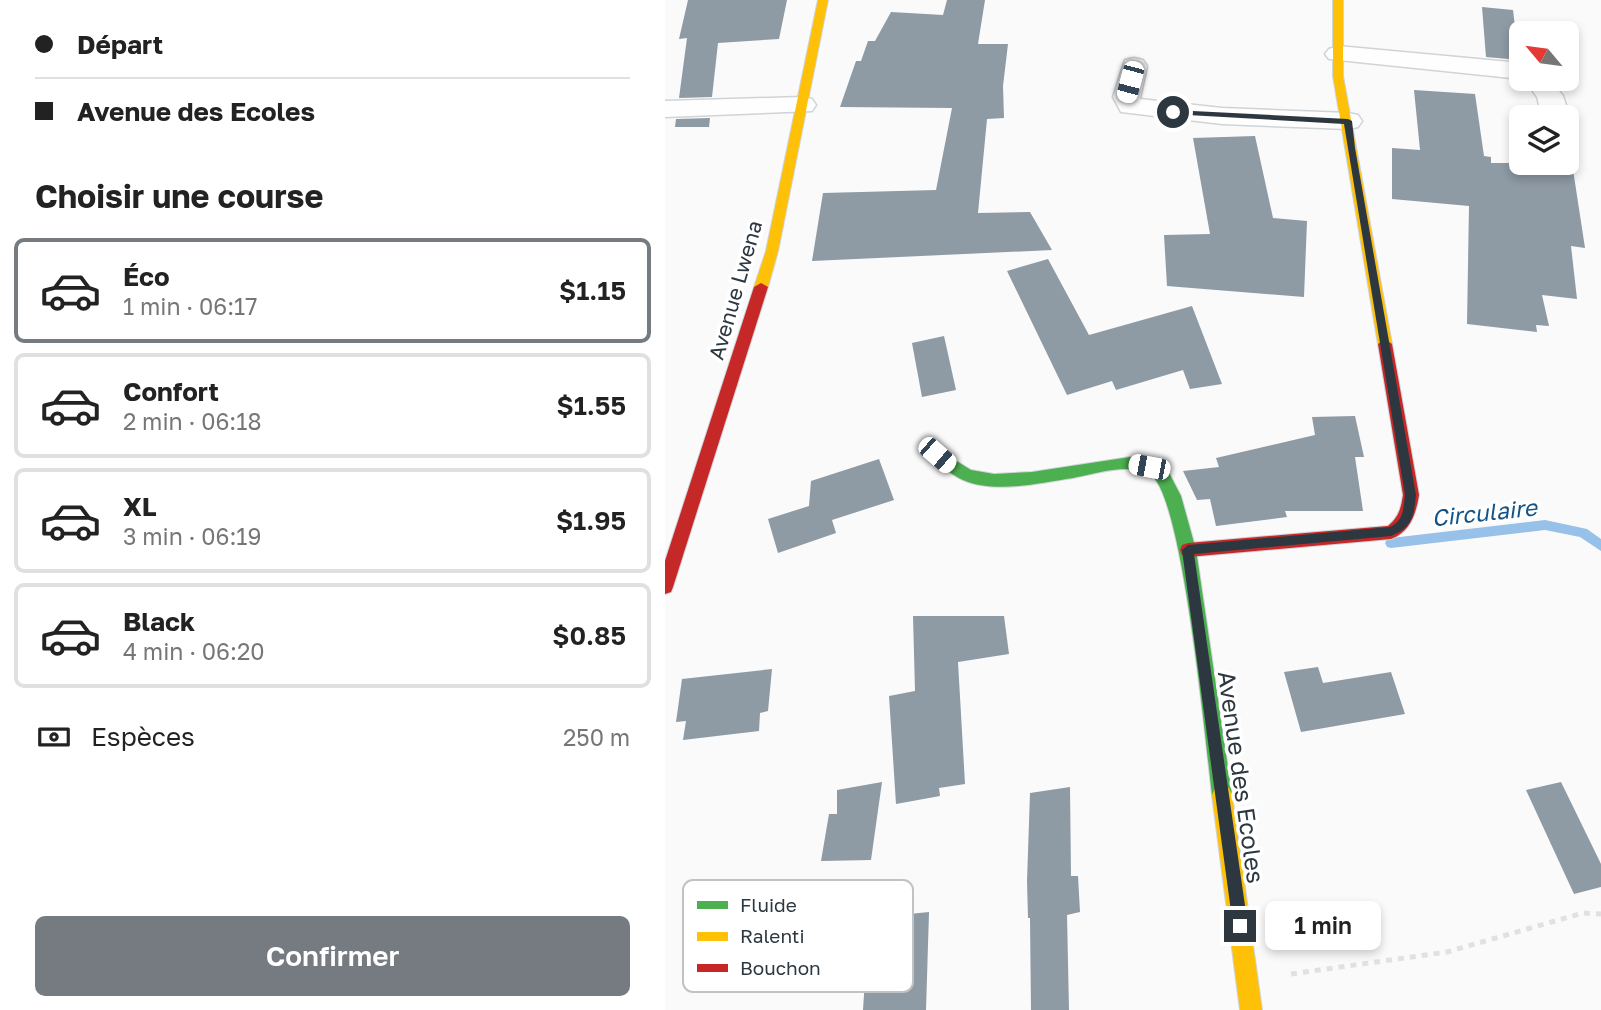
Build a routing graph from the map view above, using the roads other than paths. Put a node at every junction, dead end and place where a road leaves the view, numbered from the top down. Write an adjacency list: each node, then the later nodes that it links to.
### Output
1 (823, 0): 6 (street, Avenue Lwena)
2 (1338, 0): 3 (street)
3 (1338, 54): 5 (street); 8 (street)
4 (1134, 66): 8 (street)
5 (1509, 70)
6 (802, 105): 7 (street); 11 (street, Avenue Lwena)
7 (665, 108)
8 (1348, 121): 10 (street)
9 (937, 455): 10 (street, Avenue des Ecoles)
10 (1188, 550): 12 (street, Avenue des Ecoles)
11 (665, 587)
12 (1251, 1010)

